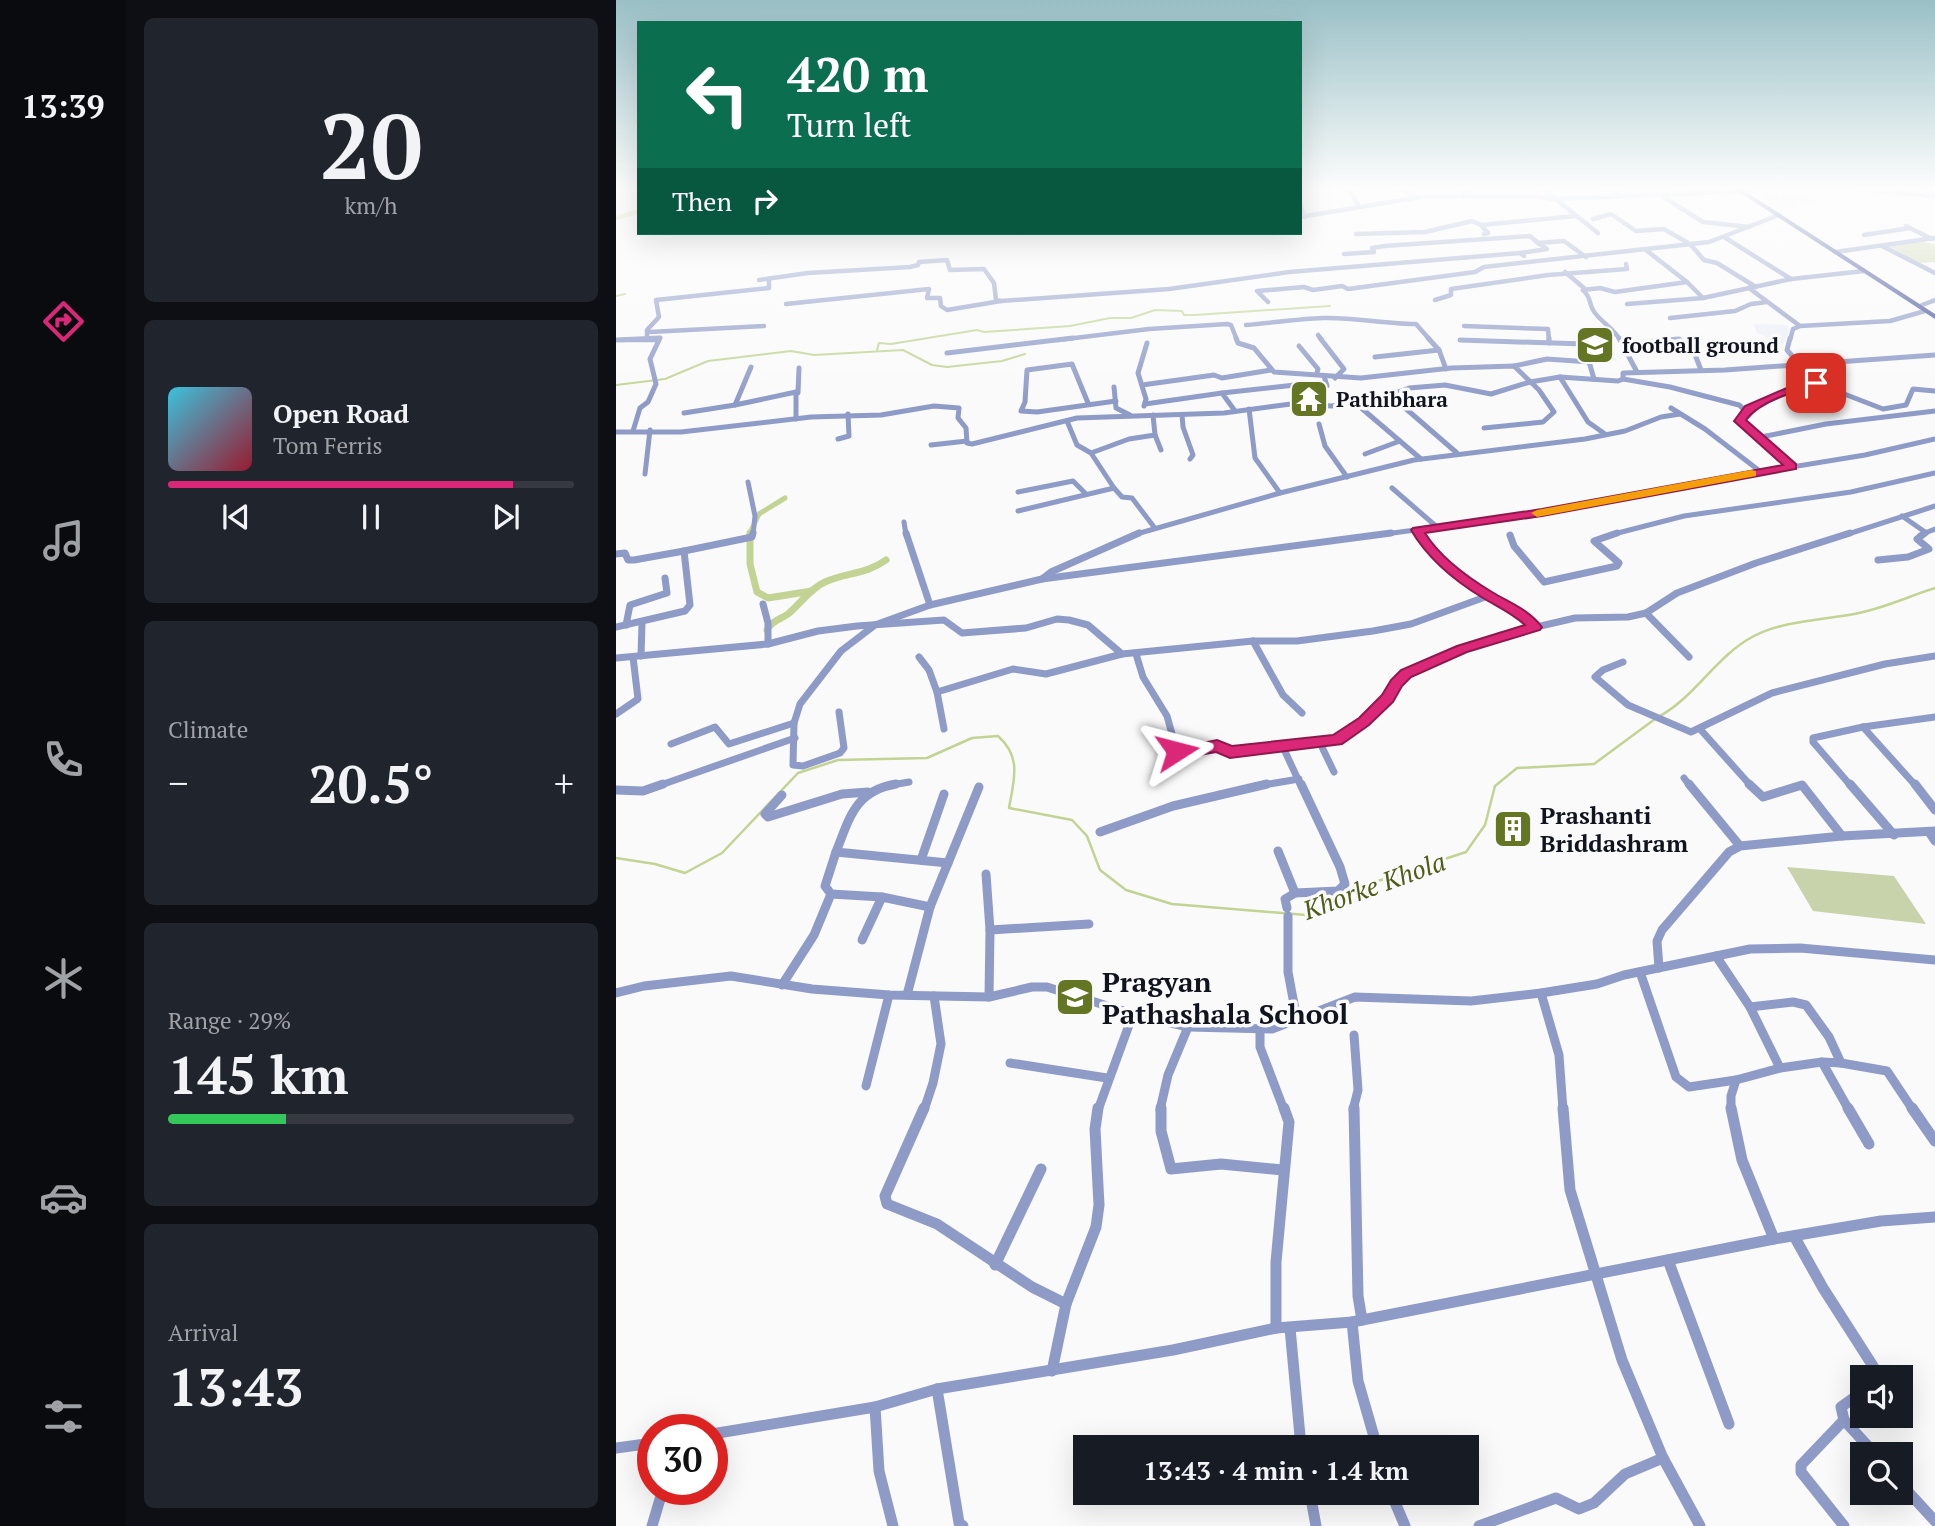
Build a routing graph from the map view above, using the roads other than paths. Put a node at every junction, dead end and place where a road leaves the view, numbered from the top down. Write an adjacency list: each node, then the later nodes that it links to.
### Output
1 (940, 259): 20 (street)
2 (943, 259): 32 (street)
3 (1444, 259): 32 (street)
4 (1526, 259): 13 (street)
5 (1562, 259): 12 (street)
6 (1658, 259): 23 (street)
7 (1703, 259): 25 (street)
8 (1759, 259): 21 (street)
9 (1849, 259): 16 (main road)
10 (1850, 259): 37 (main road)
11 (1908, 259): 18 (street)
12 (1554, 260): 13 (street); 15 (street)
13 (1529, 262): 33 (street)
14 (1626, 264): 19 (street)
15 (1562, 271): 17 (street); 19 (street)
16 (1864, 271): 21 (street); 37 (main road)
17 (1569, 273): 19 (street); 28 (street); 30 (street)
18 (1935, 273)
19 (1584, 276)
20 (769, 279): 22 (street); 44 (street)
21 (1791, 279): 25 (street)
22 (759, 280)
23 (1687, 282): 26 (street); 29 (street)
24 (1593, 283): 26 (street)
25 (1756, 287): 27 (street)
26 (1600, 288): 28 (street)
27 (1749, 289): 29 (street); 34 (street)
28 (1583, 290): 64 (street)
29 (1703, 298): 36 (street)
30 (1435, 300)
31 (1935, 300): 37 (street)
32 (1001, 301): 35 (street)
33 (1268, 302)
34 (1767, 302): 39 (street); 43 (street)
35 (786, 304)
36 (1626, 304)
37 (1924, 308): 38 (main road); 43 (street)
38 (1935, 315)
39 (1670, 318)
40 (1246, 325): 52 (street)
41 (764, 326): 44 (street)
42 (1464, 326): 50 (street)
43 (1800, 326): 57 (street)
44 (647, 335): 46 (street); 101 (street)
45 (1318, 335): 68 (street)
46 (616, 340)
47 (1461, 340): 50 (street)
48 (1644, 342): 63 (street)
49 (1147, 343): 73 (street)
50 (1549, 343): 56 (street)
51 (1299, 345): 65 (street)
52 (1439, 350): 55 (street); 61 (street)
53 (947, 353): 62 (street)
54 (1935, 355): 57 (street)
55 (1375, 357)
56 (1590, 362): 58 (street); 69 (street)
57 (1802, 365): 63 (street); 72 (street)
58 (1514, 366): 61 (street); 71 (street)
59 (751, 367): 83 (street)
60 (799, 368): 76 (street)
61 (1446, 369): 68 (street)
62 (1272, 370): 65 (street); 73 (street)
63 (1701, 370): 64 (street)
64 (1637, 372): 70 (street)
65 (1317, 373): 66 (street)
66 (1324, 376): 68 (street); 77 (street)
67 (1560, 377): 69 (street); 71 (street); 103 (street)
68 (1335, 378)
69 (1594, 379): 70 (street)
70 (1623, 379): 87 (street)
71 (1530, 382): 78 (street); 99 (street)
72 (1816, 383): 75 (street); 87 (street)
73 (1142, 385): 82 (street)
74 (1114, 387): 79 (street)
75 (1935, 391)
76 (797, 393): 83 (street); 96 (street)
77 (1222, 393): 82 (street); 86 (street)
78 (1390, 395): 80 (street); 113 (street)
79 (1116, 401): 81 (street); 95 (street)
80 (1353, 401): 85 (street); 108 (street)
81 (1088, 403): 81 (street)
82 (1145, 404): 92 (street)
83 (736, 405): 89 (street)
84 (1671, 408): 91 (street)
85 (1249, 409): 86 (street); 126 (street)
86 (1235, 411): 94 (street)
87 (1746, 411): 105 (street)
88 (1935, 411): 105 (street)
89 (684, 414)
90 (848, 414): 96 (street); 106 (street); 107 (street)
91 (1680, 414): 103 (street); 118 (street)
92 (1145, 415): 93 (street); 95 (street)
93 (1153, 415): 94 (street); 104 (street)
94 (1182, 415): 116 (street)
95 (1133, 416): 97 (street)
96 (796, 419): 100 (street)
97 (1067, 421): 107 (street); 112 (street)
98 (1319, 424): 121 (street)
99 (1484, 428)
100 (650, 430): 101 (street); 120 (street)
101 (633, 431): 102 (street)
102 (616, 432)
103 (1605, 434): 113 (street)
104 (1156, 435): 111 (street); 112 (street)
105 (1761, 437): 117 (street)
106 (838, 439)
107 (967, 441): 110 (street)
108 (1400, 441): 114 (street); 115 (street)
109 (1933, 442): 117 (street)
110 (931, 445)
111 (1161, 450)
112 (1091, 453): 123 (street)
113 (1457, 453): 115 (street)
114 (1365, 454)
115 (1421, 458): 121 (street)
116 (1189, 459)
117 (1792, 467): 118 (street)
118 (1761, 472): 133 (street)
119 (1935, 473): 137 (street)
120 (645, 474)
121 (1347, 477): 126 (street)
122 (748, 482): 138 (street)
123 (1114, 488): 127 (street); 132 (street)
124 (1392, 488): 133 (street)
125 (1018, 492): 127 (street)
126 (1280, 492): 132 (street)
127 (1086, 494): 129 (street)
128 (1935, 506): 130 (street)
129 (1018, 510)
130 (1902, 516): 136 (street); 146 (street)
131 (904, 522): 145 (street)
132 (1154, 527): 142 (street)
133 (1437, 527): 135 (street)
134 (1935, 529): 136 (street)
135 (1417, 530): 142 (street); 143 (street)
136 (1925, 533): 140 (street)
137 (1510, 535)
138 (684, 551): 139 (street); 147 (street)
139 (616, 554)
140 (1878, 560)
141 (665, 578): 148 (street)
142 (1042, 579): 145 (street)
143 (1488, 596): 151 (street); 152 (street)
144 (763, 604): 153 (street)
145 (930, 605): 149 (street)
146 (1646, 612): 151 (street); 159 (street)
147 (642, 622): 148 (street); 156 (street)
148 (626, 625): 150 (street)
149 (875, 625): 153 (street); 154 (street); 167 (street)
150 (616, 627)
151 (1535, 627): 172 (street)
152 (1253, 641): 155 (street); 164 (street)
153 (768, 644): 156 (street)
154 (1122, 654): 155 (street); 162 (street)
155 (1136, 654): 174 (street)
156 (637, 656): 160 (street); 165 (street)
157 (1935, 656): 170 (street)
158 (919, 657): 162 (street)
159 (1689, 657)
160 (616, 658)
161 (1623, 662): 170 (street)
162 (937, 692): 169 (street)
163 (839, 712): 171 (street)
164 (1302, 713)
165 (616, 714)
166 (1935, 717): 168 (street)
167 (794, 723): 171 (street); 173 (street)
168 (1863, 727): 184 (street); 187 (street)
169 (944, 729)
170 (1700, 729): 188 (street)
171 (795, 738): 180 (street)
172 (1320, 743): 174 (street); 175 (street)
173 (671, 744)
174 (1282, 745): 177 (street)
175 (1334, 772)
176 (1684, 778): 190 (street)
177 (1299, 779): 185 (street); 196 (street)
178 (909, 782): 181 (street)
179 (979, 787): 194 (street)
180 (616, 790)
181 (868, 792): 183 (street); 192 (street)
182 (944, 794): 193 (street)
183 (782, 795)
184 (1935, 810)
185 (1100, 832)
186 (1932, 832): 187 (street); 189 (street)
187 (1894, 835): 188 (street)
188 (1842, 836): 190 (street)
189 (1935, 841)
190 (1740, 846): 205 (street)
191 (1279, 851): 196 (street)
192 (836, 852): 193 (street); 197 (street)
193 (921, 860): 194 (street)
194 (948, 863): 199 (street)
195 (986, 874): 201 (street)
196 (1295, 892): 216 (street)
197 (831, 894): 198 (street); 207 (street)
198 (882, 897): 199 (street); 202 (street)
199 (930, 907): 211 (street)
200 (1089, 924): 201 (street)
201 (990, 930): 213 (street)
202 (862, 940)
203 (1716, 956): 204 (street); 205 (street); 214 (street)
204 (1935, 960)
205 (1659, 968): 206 (street)
206 (1640, 972): 209 (street); 225 (street)
207 (782, 985): 208 (street); 210 (street)
208 (616, 993)
209 (1541, 993): 216 (street); 236 (street)
210 (889, 995): 211 (street); 226 (street)
211 (907, 995): 212 (street)
212 (934, 996): 213 (street); 235 (street)
213 (989, 997): 215 (street)
214 (1750, 1007): 222 (street); 223 (street)
215 (1133, 1014): 217 (street); 224 (street)
216 (1297, 1020): 218 (street)
217 (1188, 1027): 218 (street); 230 (street)
218 (1260, 1028): 230 (street)
219 (1354, 1035): 238 (street)
220 (1822, 1062): 222 (street); 223 (street); 228 (street)
221 (1010, 1063): 224 (street)
222 (1841, 1063): 227 (street)
223 (1780, 1068): 225 (street)
224 (1107, 1078): 237 (street)
225 (1736, 1080): 233 (street)
226 (866, 1086)
227 (1935, 1141)
228 (1869, 1144)
229 (1041, 1169): 235 (street)
230 (1283, 1170): 239 (street)
231 (1935, 1217): 232 (street)
232 (1794, 1236): 233 (street); 240 (street)
233 (1774, 1239): 234 (street)
234 (1668, 1260): 236 (street); 246 (street)
235 (995, 1265): 237 (street)
236 (1594, 1273): 238 (street); 253 (street)
237 (1066, 1304): 241 (street)
238 (1357, 1321): 239 (street); 249 (street)
239 (1283, 1328): 241 (street); 248 (street)
240 (1872, 1365)
241 (1052, 1371): 242 (street)
242 (937, 1390): 244 (street); 261 (street)
243 (1850, 1401): 245 (street)
244 (875, 1407): 247 (street); 260 (street)
245 (1844, 1420): 250 (street); 266 (street)
246 (1729, 1424)
247 (728, 1431)
248 (1299, 1435)
249 (1374, 1435)
250 (1864, 1442)
251 (637, 1445): 252 (street)
252 (616, 1448)
253 (1663, 1458): 264 (street); 265 (street)
254 (1913, 1497): 258 (street)
255 (658, 1505): 259 (street)
256 (1312, 1505): 262 (street)
257 (1396, 1505): 263 (street)
258 (1935, 1521)
259 (652, 1526)
260 (893, 1526)
261 (963, 1526)
262 (1316, 1526)
263 (1405, 1526)
264 (1479, 1526)
265 (1700, 1526)
266 (1844, 1526)

